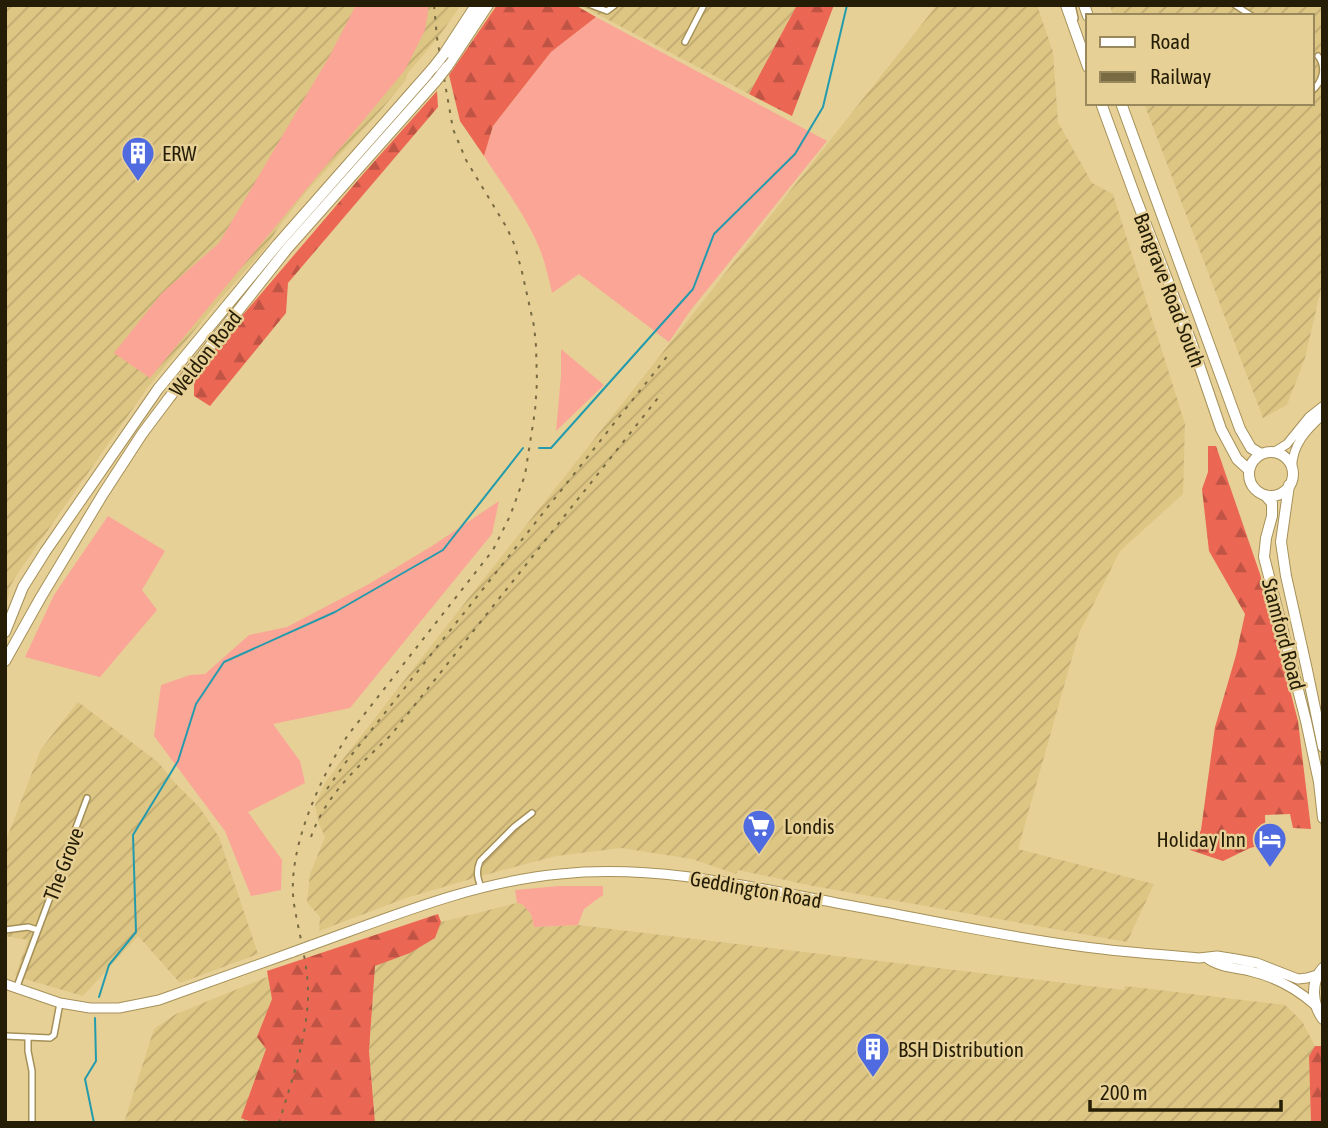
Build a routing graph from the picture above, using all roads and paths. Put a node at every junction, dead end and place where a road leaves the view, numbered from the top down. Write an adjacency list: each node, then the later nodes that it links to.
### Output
1 (476, 5): 23 (highway, Weldon Road, bridge)
2 (488, 5): 24 (highway, Weldon Road, bridge)
3 (591, 5): 4 (street)
4 (615, 5)
5 (704, 5): 8 (street)
6 (1066, 5): 9 (highway)
7 (1072, 5): 9 (street)
8 (685, 42)
9 (1080, 45): 11 (highway)
10 (1318, 55): 12 (street)
11 (1086, 62)
12 (1314, 88)
13 (1102, 105): 20 (highway, Bangrave Road South)
14 (1122, 105): 18 (highway, Bangrave Road South)
15 (1323, 405): 17 (street)
16 (1323, 415): 19 (street)
17 (1274, 452): 18 (highway); 19 (highway)
18 (1261, 454): 20 (highway)
19 (1292, 467): 21 (highway)
20 (1249, 470): 22 (highway)
21 (1289, 485): 22 (highway); 25 (highway, Stamford Road)
22 (1265, 495): 28 (highway, Stamford Road)
23 (5, 632)
24 (5, 662)
25 (1323, 747)
26 (88, 798): 31 (street, The Grove)
27 (532, 813): 29 (street)
28 (1323, 818)
29 (481, 887): 32 (main road, Geddington Road); 36 (main road, Geddington Road, bridge)
30 (5, 930): 31 (street)
31 (38, 930): 35 (street, The Grove)
32 (1206, 958): 33 (main road, Geddington Road); 37 (main road, Geddington Road)
33 (1320, 972): 37 (highway)
34 (5, 984): 35 (main road)
35 (16, 989): 36 (main road)
36 (60, 1003): 40 (street)
37 (1315, 1005): 38 (highway)
38 (1323, 1018)
39 (5, 1036): 40 (street)
40 (28, 1037): 41 (street)
41 (32, 1123)

